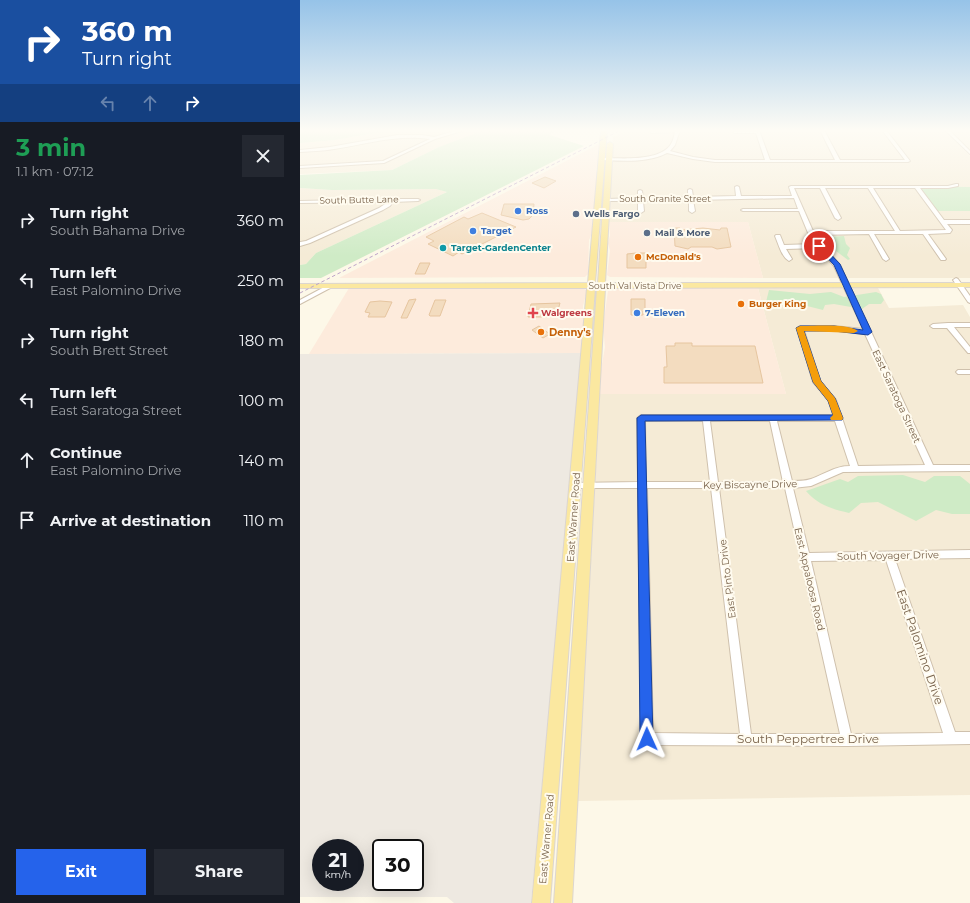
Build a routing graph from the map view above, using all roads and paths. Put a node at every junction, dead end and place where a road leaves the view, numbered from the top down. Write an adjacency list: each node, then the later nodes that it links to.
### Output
1 (601, 173): 2 (main road); 4 (main road, East Warner Road)
2 (608, 173): 15 (main road, East Warner Road)
3 (956, 185): 6 (street)
4 (600, 186): 15 (main road); 27 (main road, East Warner Road)
5 (869, 186): 6 (street); 8 (street); 32 (street)
6 (916, 186): 25 (street)
7 (737, 187): 11 (street)
8 (822, 187): 12 (street); 23 (street)
9 (690, 190): 17 (street)
10 (640, 191): 16 (street)
11 (739, 197): 12 (street, South Granite Street); 17 (street, South Granite Street)
12 (795, 197): 20 (street)
13 (392, 200): 14 (street, South Butte Lane); 18 (street, South Butte Lane); 29 (street)
14 (418, 200)
15 (607, 200): 16 (street, South Granite Street); 28 (main road, East Warner Road)
16 (641, 200): 17 (street, South Granite Street); 21 (street)
17 (690, 200): 22 (street)
18 (300, 202)
19 (743, 210): 20 (street)
20 (800, 210): 30 (street)
21 (641, 211)
22 (692, 211)
23 (838, 218)
24 (334, 222): 29 (street)
25 (943, 222): 26 (street); 33 (street)
26 (970, 222)
27 (597, 225): 28 (main road); 44 (main road, East Warner Road)
28 (606, 225): 45 (main road, East Warner Road)
29 (343, 226): 35 (street)
30 (811, 233): 31 (street); 36 (street)
31 (872, 233): 32 (street); 39 (street)
32 (899, 233): 33 (street)
33 (925, 233): 40 (street)
34 (778, 236): 37 (street)
35 (300, 244)
36 (819, 246): 37 (street); 46 (street)
37 (782, 247): 38 (street)
38 (789, 259)
39 (886, 259)
40 (943, 259)
41 (970, 280): 47 (main road, South Val Vista Drive)
42 (300, 281): 43 (main road, South Val Vista Drive)
43 (350, 283): 44 (main road, South Val Vista Drive); 51 (main road, South Val Vista Drive)
44 (592, 283): 45 (main road, South Val Vista Drive); 59 (main road, East Warner Road)
45 (602, 283): 46 (main road, South Val Vista Drive); 59 (main road, East Warner Road)
46 (846, 283): 47 (main road, South Val Vista Drive); 58 (street, East Saratoga Street)
47 (958, 283): 48 (main road, South Val Vista Drive); 53 (street)
48 (970, 285)
49 (300, 286): 50 (main road, South Val Vista Drive)
50 (309, 286): 51 (main road, South Val Vista Drive); 52 (street)
51 (330, 286): 52 (street)
52 (312, 296): 54 (street)
53 (970, 301)
54 (300, 302)
55 (948, 325): 56 (street); 57 (street); 60 (street)
56 (970, 325)
57 (933, 326)
58 (868, 332): 66 (street); 68 (street, East Saratoga Street)
59 (593, 342): 63 (main road, East Warner Road)
60 (970, 351)
61 (960, 372): 62 (street)
62 (970, 372)
63 (589, 387): 70 (main road, East Warner Road); 71 (main road, East Warner Road)
64 (706, 418): 65 (street); 72 (street); 73 (street, East Pinto Drive)
65 (773, 418): 66 (street); 74 (street, East Appaloosa Road)
66 (839, 418): 67 (street)
67 (855, 468): 68 (street, Key Biscayne Drive); 74 (street, Key Biscayne Drive)
68 (930, 468): 69 (street, Key Biscayne Drive)
69 (970, 468)
70 (575, 485): 71 (street, Key Biscayne Drive); 82 (main road, East Warner Road)
71 (589, 485): 72 (street, Key Biscayne Drive); 83 (main road, East Warner Road)
72 (642, 485): 73 (street, Key Biscayne Drive); 80 (street, South Peppertree Drive)
73 (715, 485): 74 (street, Key Biscayne Drive); 80 (street, East Pinto Drive)
74 (788, 485): 76 (street, East Appaloosa Road)
75 (970, 554): 77 (street, South Voyager Drive)
76 (805, 556): 77 (street, South Voyager Drive); 81 (street, East Appaloosa Road)
77 (889, 556): 78 (street, East Palomino Drive)
78 (951, 738): 79 (street, South Peppertree Drive); 81 (street, South Peppertree Drive)
79 (970, 738)
80 (746, 739): 81 (street, South Peppertree Drive)
81 (847, 740)
82 (541, 903)
83 (563, 903)

